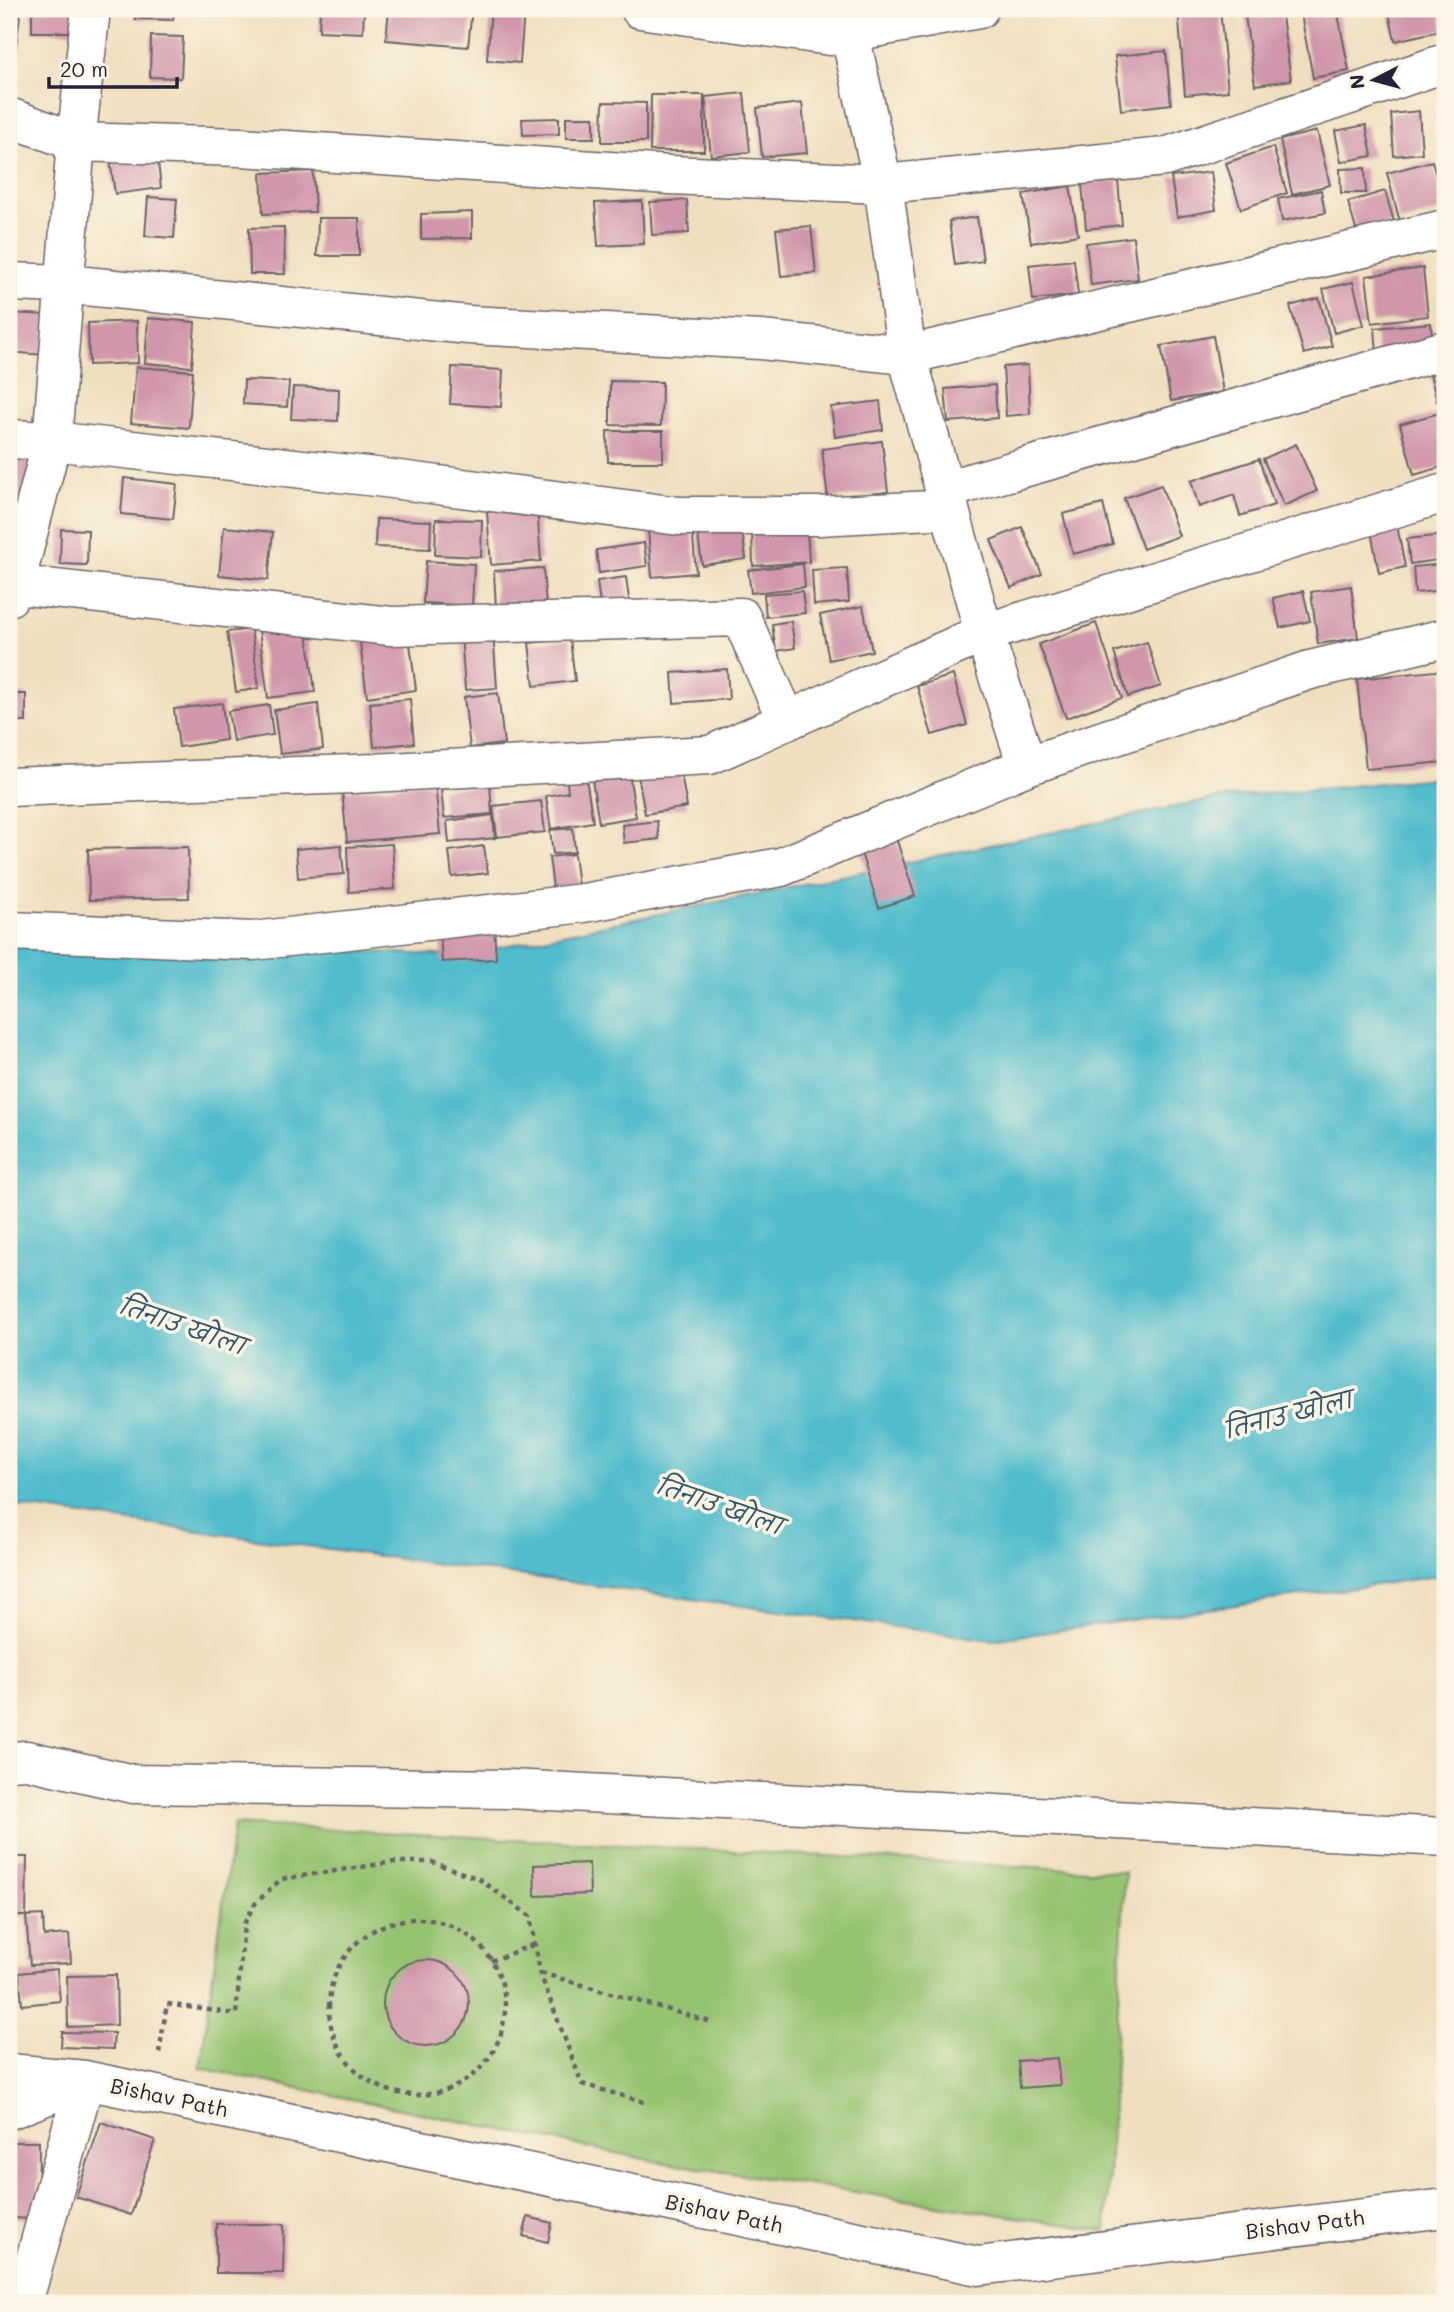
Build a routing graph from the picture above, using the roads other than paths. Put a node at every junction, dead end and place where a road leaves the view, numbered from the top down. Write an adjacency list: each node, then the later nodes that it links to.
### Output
1 (91, 9): 7 (street)
2 (640, 9): 4 (street)
3 (979, 9): 4 (street)
4 (849, 20): 8 (street)
5 (1445, 63): 8 (street)
6 (9, 117): 7 (street)
7 (76, 142): 8 (street); 11 (street)
8 (883, 184): 13 (street)
9 (1445, 229): 13 (street)
10 (9, 282): 11 (street)
11 (66, 284): 13 (street); 15 (street)
12 (1445, 350): 17 (street)
13 (907, 355): 17 (street)
14 (9, 439): 15 (street)
15 (52, 441): 17 (street); 18 (street)
16 (1445, 493): 19 (street)
17 (947, 499): 19 (street)
18 (11, 588): 21 (street)
19 (984, 633): 21 (street); 22 (street)
20 (1445, 638): 22 (street)
21 (786, 721): 23 (street)
22 (1027, 766): 24 (street)
23 (9, 787)
24 (9, 931)
25 (9, 1761): 26 (street)
26 (1445, 1837)
27 (9, 2073): 28 (street, Bishav Path)
28 (85, 2080): 29 (street); 30 (street, Bishav Path); 31 (street)
29 (9, 2110)
30 (1445, 2208)
31 (23, 2303)

